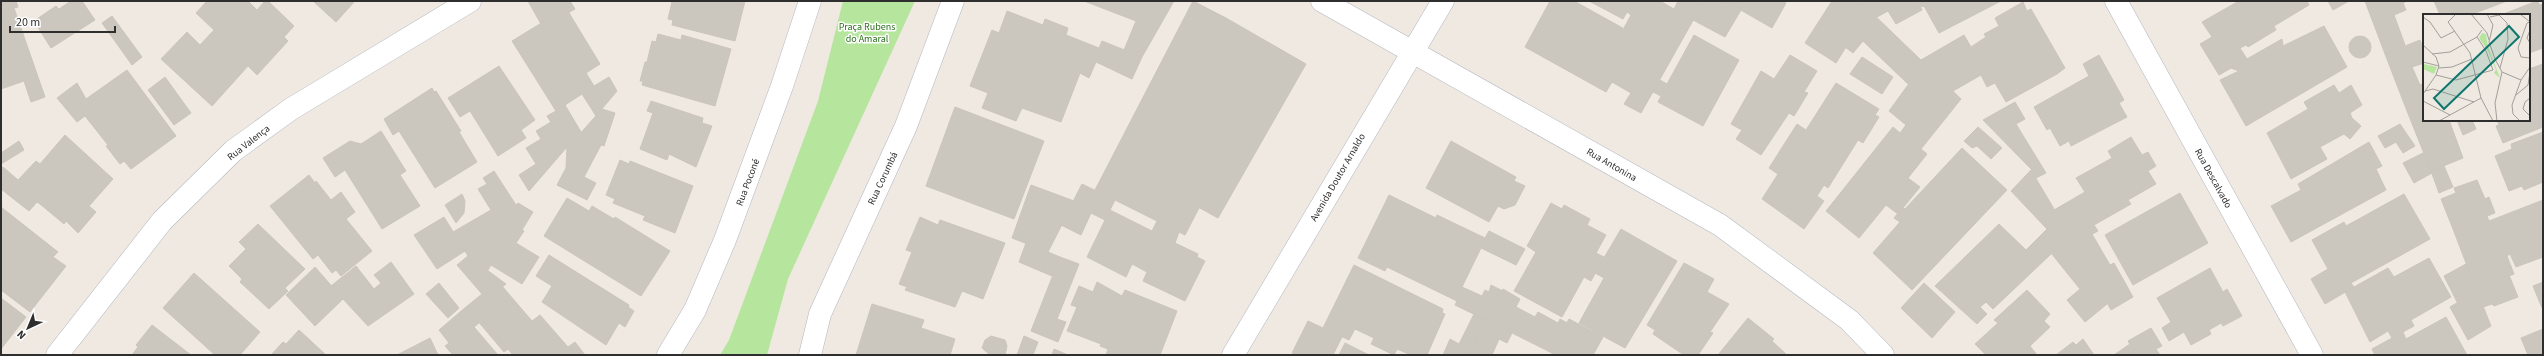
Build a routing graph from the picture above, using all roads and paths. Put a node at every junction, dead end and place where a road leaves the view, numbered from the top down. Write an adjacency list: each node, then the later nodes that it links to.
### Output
1 (470, 1): 8 (street, Rua Valença)
2 (810, 1): 9 (street, Rua Poconé)
3 (953, 1): 10 (street, Rua Corumbá)
4 (1322, 1): 7 (street, Rua Antonina)
5 (1443, 1): 7 (street, Avenida Doutor Arnaldo)
6 (2116, 1): 13 (street, Rua Descalvado)
7 (1411, 51): 11 (street, Avenida Doutor Arnaldo); 12 (street, Rua Antonina)
8 (57, 355)
9 (668, 355)
10 (810, 355)
11 (1233, 355)
12 (1883, 355)
13 (2312, 355)

